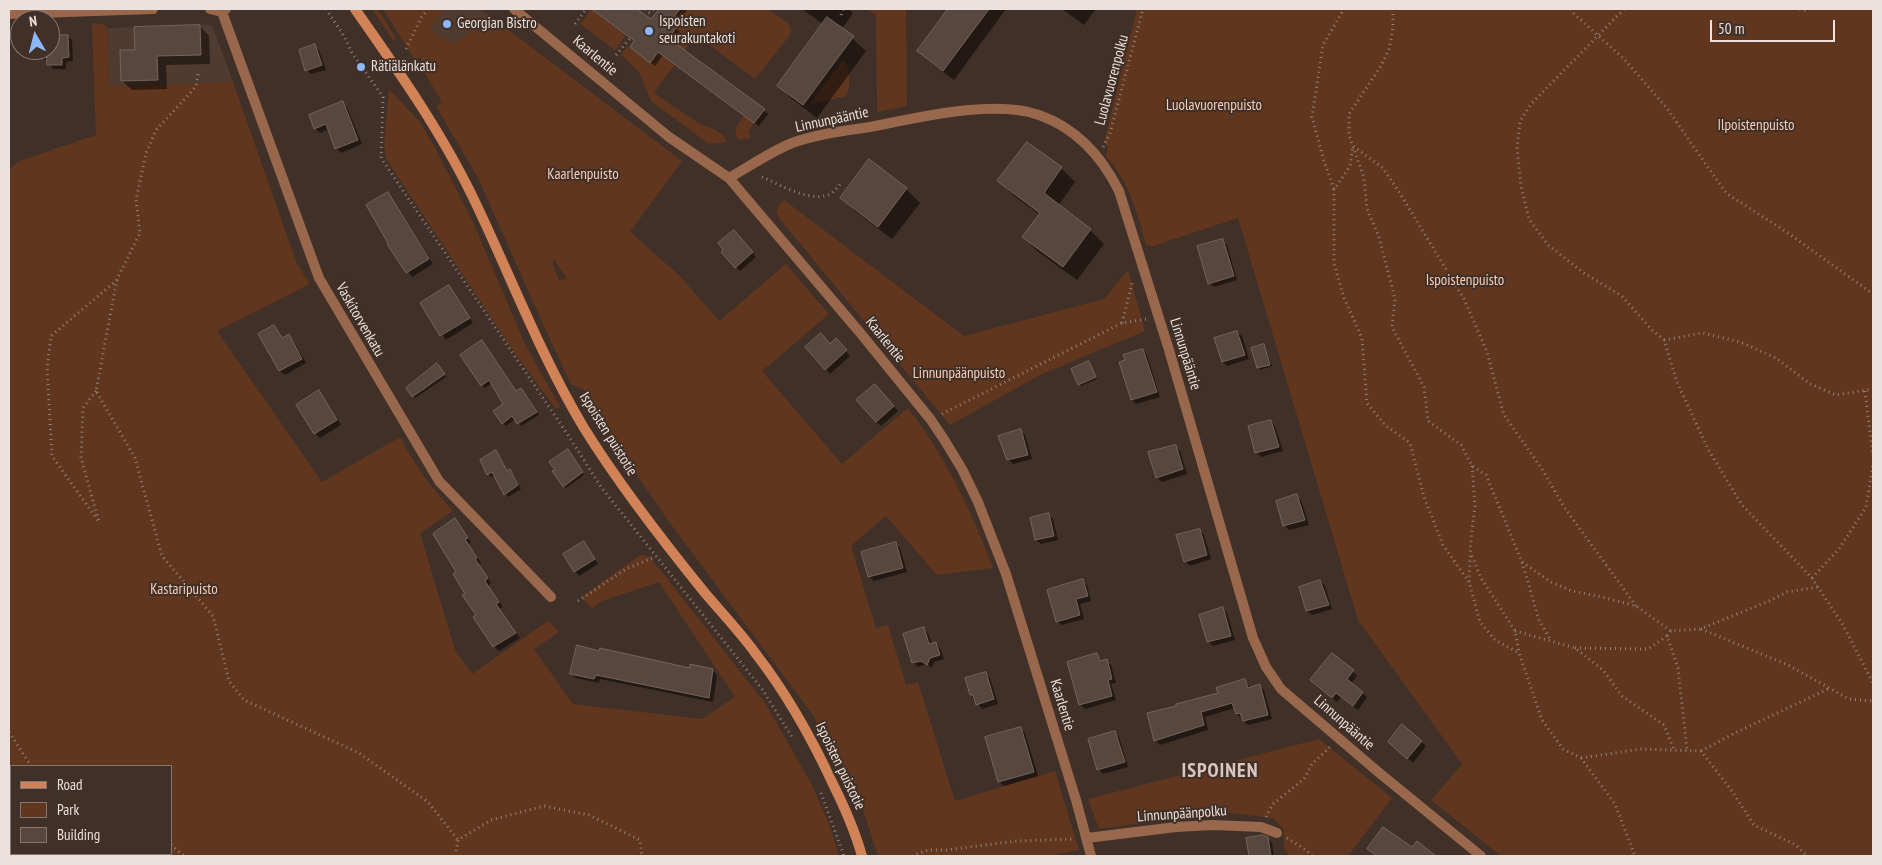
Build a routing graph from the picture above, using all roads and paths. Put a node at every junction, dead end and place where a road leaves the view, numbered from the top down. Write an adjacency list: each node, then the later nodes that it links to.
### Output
1 (153, 9): 18 (street)
2 (210, 9): 17 (street)
3 (355, 9): 79 (main road, Ispoisten puistotie)
4 (428, 9): 23 (path)
5 (514, 9): 29 (street, Kaarlentie)
6 (586, 9): 20 (path)
7 (645, 9): 8 (path)
8 (653, 9)
9 (843, 9): 19 (path)
10 (1143, 9): 27 (path, Luolavuorenpolku)
11 (1344, 9): 31 (path)
12 (1393, 9): 26 (path)
13 (1571, 9): 21 (path)
14 (1624, 9): 21 (path)
15 (1800, 9): 16 (path)
16 (1808, 9)
17 (224, 10): 51 (street, Vaskitorvenkatu)
18 (9, 14)
19 (841, 15)
20 (575, 24)
21 (1598, 35): 34 (path); 37 (path)
22 (632, 36): 24 (path)
23 (406, 50)
24 (616, 56)
25 (198, 74): 33 (path)
26 (1353, 146): 31 (path); 44 (path); 53 (path)
27 (1096, 154): 29 (street, Linnunpääntie); 35 (street, Linnunpääntie)
28 (762, 177): 30 (path)
29 (729, 178): 41 (street, Kaarlentie)
30 (840, 184)
31 (1334, 190): 49 (path)
32 (1135, 274): 36 (path)
33 (117, 279): 39 (path); 39 (path)
34 (1873, 294)
35 (1158, 317): 36 (path); 65 (street, Linnunpääntie)
36 (1122, 323): 41 (path)
37 (1664, 340): 40 (path); 48 (path)
38 (1873, 389): 40 (path)
39 (96, 390): 74 (path)
40 (1865, 391): 42 (path)
41 (931, 420): 73 (street, Kaarlentie)
42 (1873, 456)
43 (1873, 464): 48 (path)
44 (1472, 466): 45 (path); 47 (path)
45 (1471, 553): 49 (path); 55 (path)
46 (655, 557): 52 (path)
47 (1522, 562): 53 (path); 58 (path)
48 (1812, 578): 50 (path)
49 (1469, 582): 60 (path)
50 (1818, 587): 54 (path); 61 (path)
51 (551, 597)
52 (578, 601)
53 (1636, 606): 56 (path)
54 (1700, 629): 56 (path); 62 (path)
55 (1515, 631): 58 (path); 60 (path)
56 (1671, 631): 57 (path)
57 (1667, 636): 59 (path); 67 (path)
58 (1550, 640): 59 (path)
59 (1575, 648): 66 (path)
60 (1519, 653): 69 (path)
61 (1873, 683)
62 (1830, 688): 63 (path); 68 (path)
63 (1873, 701)
64 (9, 732): 70 (path)
65 (1338, 738): 71 (path); 83 (street, Linnunpääntie)
66 (1674, 750): 67 (path); 69 (path)
67 (1687, 750): 68 (path)
68 (1701, 751): 85 (path)
69 (1581, 758): 84 (path)
70 (30, 765)
71 (1261, 827): 72 (street, Linnunpäänpolku); 73 (street, Linnunpäänpolku)
72 (1278, 833): 82 (path)
73 (1087, 838): 80 (path); 81 (street, Kaarlentie)
74 (458, 840): 77 (path); 78 (path)
75 (172, 846): 76 (path)
76 (184, 856)
77 (455, 856)
78 (642, 856)
79 (862, 856)
80 (912, 856)
81 (1091, 856)
82 (1312, 856)
83 (1481, 856)
84 (1635, 856)
85 (1807, 856)

